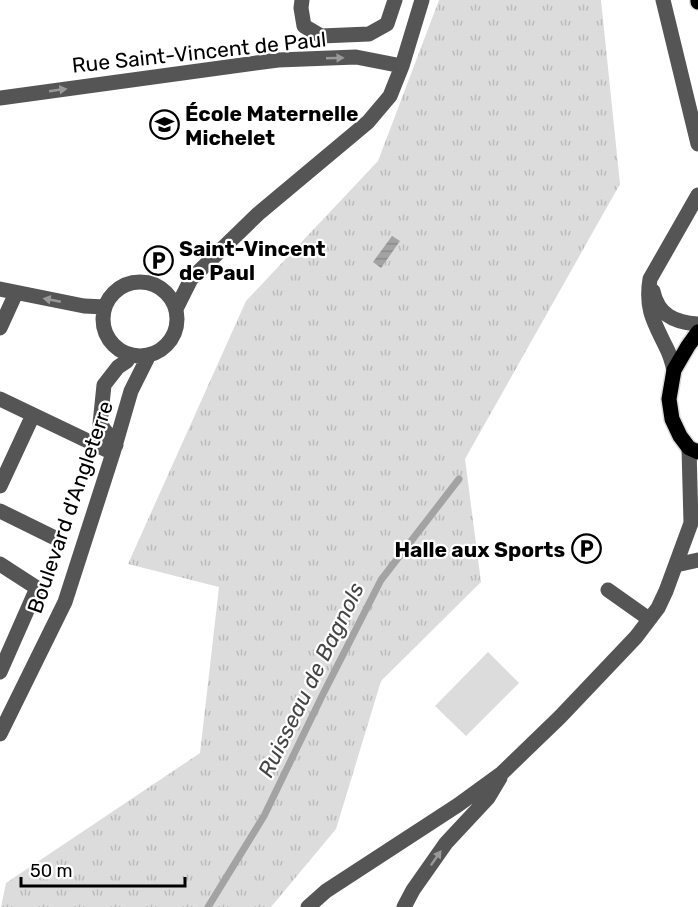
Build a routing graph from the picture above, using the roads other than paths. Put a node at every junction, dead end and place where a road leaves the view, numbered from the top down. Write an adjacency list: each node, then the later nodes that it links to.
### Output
1 (302, 0): 2 (street)
2 (395, 0)
3 (422, 0): 5 (street, Boulevard d'Angleterre)
4 (663, 0): 7 (street)
5 (402, 66): 6 (street, Rue Saint-Vincent de Paul, one-way to 5); 9 (street, Boulevard d'Angleterre)
6 (0, 98)
7 (698, 144)
8 (698, 195): 10 (street)
9 (191, 279): 12 (street, Boulevard d'Angleterre); 15 (street, Boulevard d'Angleterre)
10 (650, 279): 16 (street); 21 (street)
11 (0, 289): 13 (street)
12 (165, 290): 14 (street); 15 (street)
13 (16, 293): 14 (street, one-way to 13); 17 (street)
14 (105, 307): 20 (street)
15 (176, 309): 19 (street, Boulevard d'Angleterre)
16 (698, 324)
17 (0, 328)
18 (698, 332): 21 (main road)
19 (149, 355): 20 (street); 22 (street, Boulevard d'Angleterre)
20 (127, 357): 22 (street, Boulevard d'Angleterre); 25 (street)
21 (674, 370): 26 (main road)
22 (131, 391): 25 (street, Boulevard d'Angleterre)
23 (0, 399): 24 (street)
24 (33, 415): 25 (street); 27 (street)
25 (114, 449): 38 (street, Boulevard d'Angleterre)
26 (694, 450): 29 (street)
27 (0, 486)
28 (0, 511): 30 (street)
29 (695, 518): 33 (street)
30 (53, 537)
31 (698, 560): 33 (street)
32 (0, 564): 36 (street)
33 (676, 565): 35 (street)
34 (608, 590): 35 (street)
35 (650, 619): 39 (street)
36 (7, 640): 37 (street)
37 (0, 672)
38 (0, 734)
39 (502, 773): 40 (street); 41 (street, one-way to 39)
40 (308, 907)
41 (404, 907)

